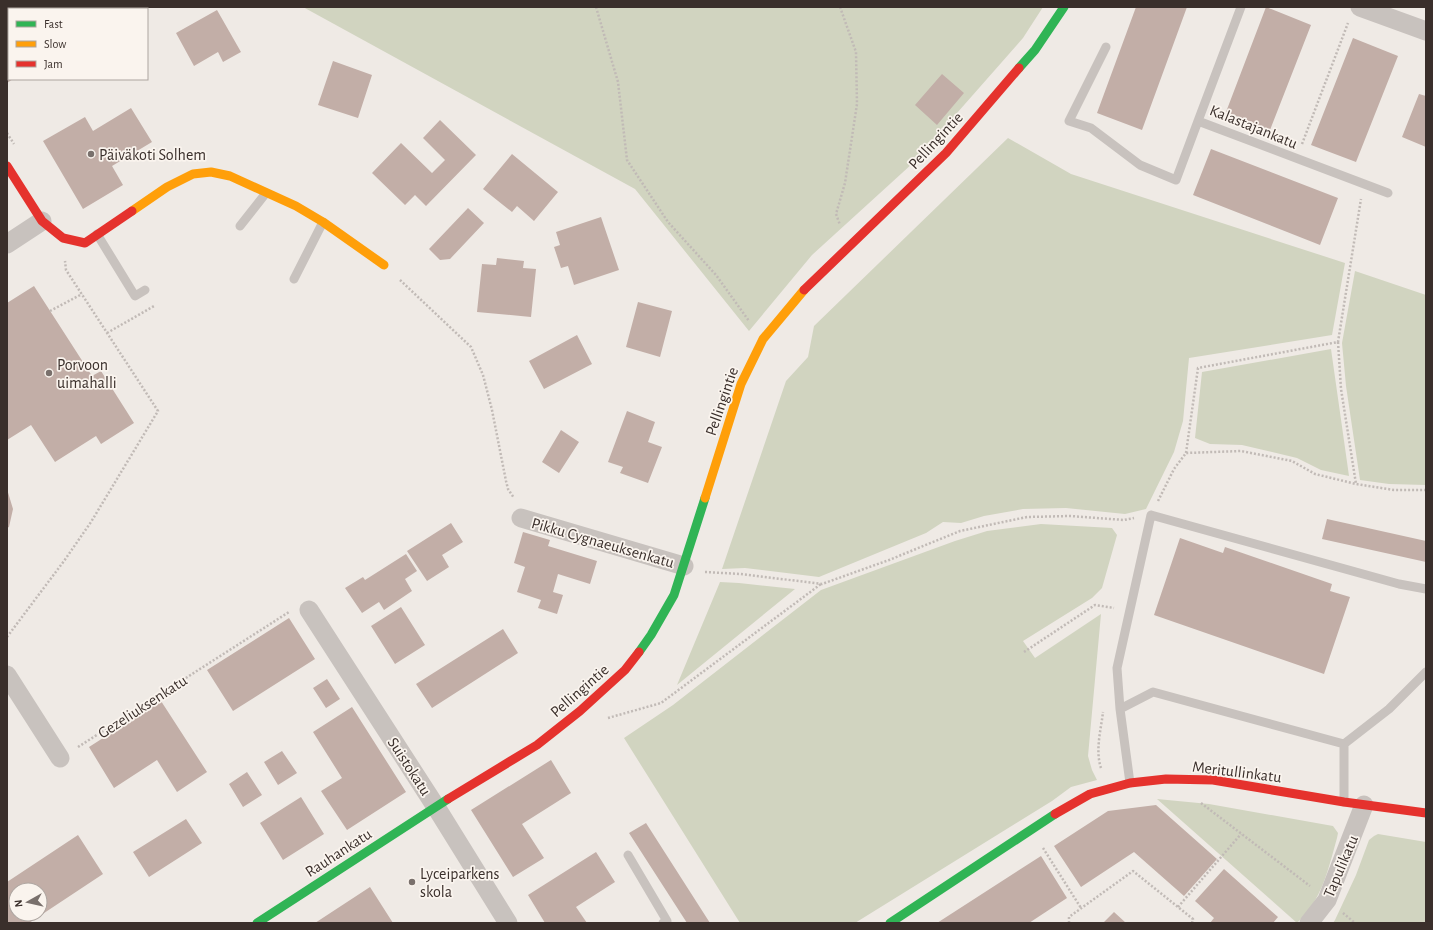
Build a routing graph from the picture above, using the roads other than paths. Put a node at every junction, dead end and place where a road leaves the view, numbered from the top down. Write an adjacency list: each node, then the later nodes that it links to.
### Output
1 (1064, 7): 19 (street, Pellingintie)
2 (1241, 7): 6 (lane, Kalastajankatu)
3 (1360, 7): 4 (street)
4 (1426, 31)
5 (1106, 46): 6 (lane)
6 (1198, 121): 9 (lane, Kalastajankatu)
7 (7, 166): 10 (street)
8 (267, 192): 11 (street); 12 (lane); 13 (street)
9 (1388, 193)
10 (42, 221): 13 (street); 14 (street)
11 (323, 222): 15 (street); 16 (lane)
12 (240, 226)
13 (98, 234): 17 (lane)
14 (7, 244)
15 (384, 265)
16 (294, 279)
17 (144, 290)
18 (519, 510): 19 (street, Pikku Cygnaeuksenkatu)
19 (684, 566): 30 (street, Pellingintie)
20 (1426, 590): 24 (lane)
21 (309, 610): 30 (street, Suistokatu)
22 (1426, 672): 25 (lane)
23 (7, 675): 26 (street)
24 (1120, 709): 25 (lane); 27 (lane)
25 (1344, 744): 28 (lane)
26 (60, 758)
27 (1130, 783): 28 (street, Meritullinkatu); 36 (street, Meritullinkatu)
28 (1344, 802): 29 (street, Meritullinkatu)
29 (1364, 805): 31 (street, Meritullinkatu); 37 (street, Tapulikatu)
30 (436, 807): 33 (street, Rauhankatu); 34 (street, Suistokatu)
31 (1426, 813)
32 (628, 855): 35 (lane)
33 (257, 923)
34 (508, 923)
35 (663, 923)
36 (890, 923)
37 (1309, 923)

